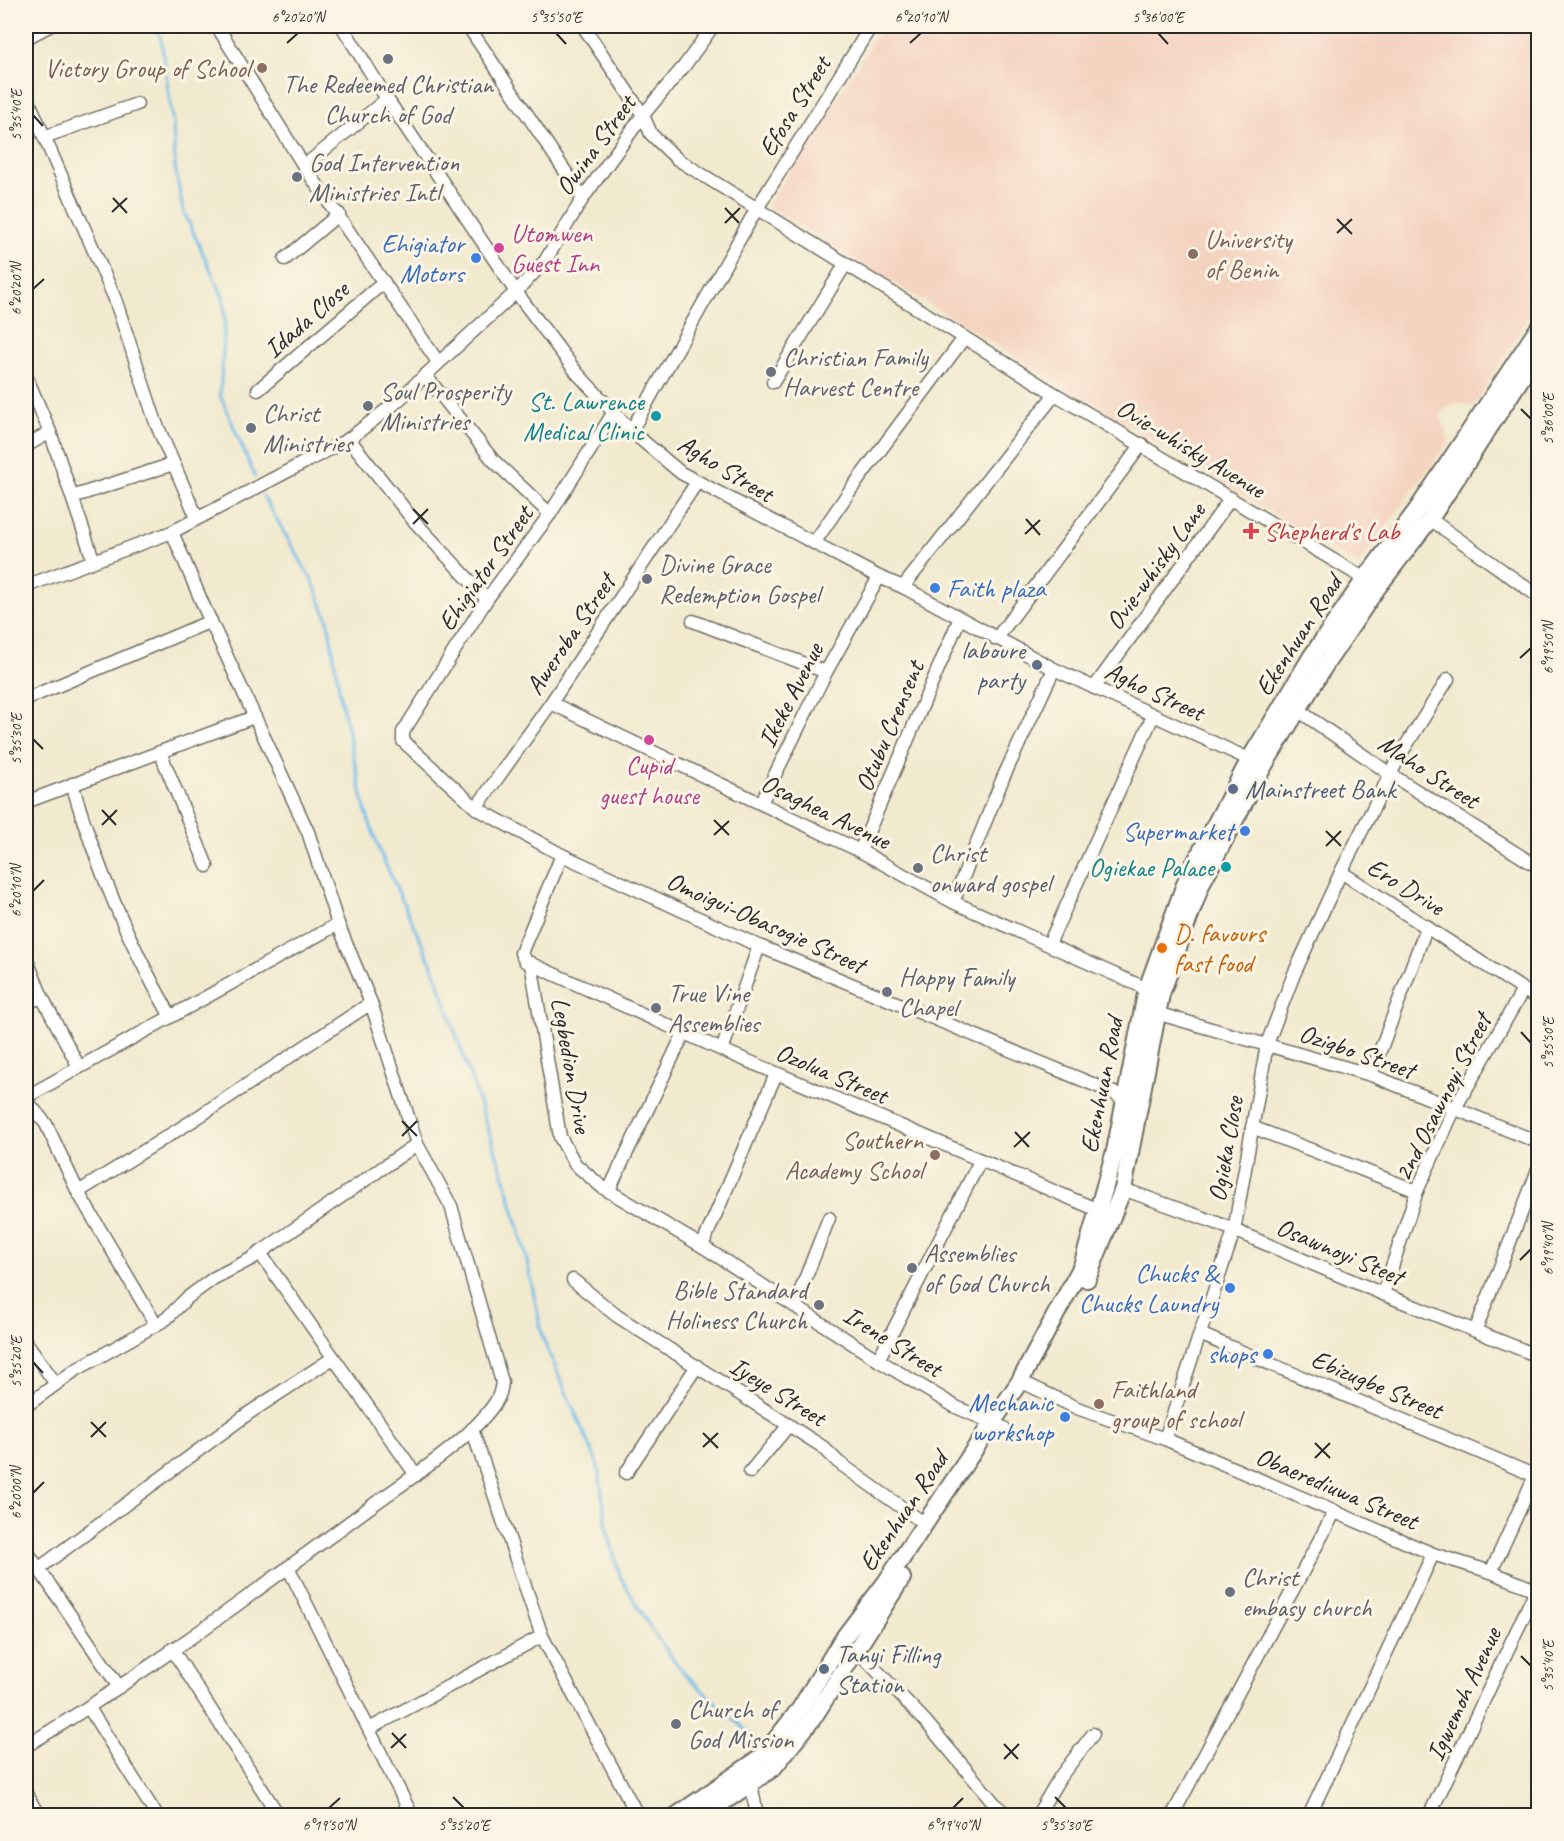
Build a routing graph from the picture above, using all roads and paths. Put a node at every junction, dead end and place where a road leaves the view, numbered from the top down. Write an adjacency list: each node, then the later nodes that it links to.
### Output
1 (49, 26): 8 (street)
2 (217, 26): 14 (street)
3 (342, 26): 10 (street, Agho Street)
4 (468, 26): 15 (street)
5 (584, 26): 12 (street, Ovie-whisky Avenue)
6 (871, 26): 16 (street, Efosa Street)
7 (709, 28): 12 (street, Owina Street)
8 (26, 38)
9 (26, 94): 13 (street)
10 (387, 99): 14 (street); 21 (street, Agho Street)
11 (137, 104): 13 (street)
12 (643, 115): 15 (street, Owina Street); 16 (street, Ovie-whisky Avenue)
13 (44, 137): 37 (street)
14 (304, 166): 17 (street)
15 (583, 198): 21 (street, Owina Street)
16 (756, 210): 19 (street, Ovie-whisky Avenue); 32 (street, Efosa Street)
17 (339, 214): 18 (street); 20 (street)
18 (285, 259)
19 (845, 265): 23 (street, Ovie-whisky Avenue); 28 (street)
20 (384, 282): 25 (street); 29 (street, Idada Close)
21 (516, 292): 25 (street, Owina Street); 31 (street, Agho Street)
22 (1539, 329): 48 (main road, Ekenhuan Road)
23 (964, 338): 30 (street, Ovie-whisky Avenue); 45 (street)
24 (1539, 352): 43 (main road, Ekenhuan Road)
25 (438, 362): 26 (street, Owina Street)
26 (425, 375): 34 (street, Owina Street); 41 (street)
27 (26, 376): 33 (street)
28 (774, 382)
29 (258, 390)
30 (1055, 394): 35 (street, Ovie-whisky Avenue); 50 (street)
31 (614, 412): 32 (street, Agho Street); 41 (street, Ehigiator Street)
32 (631, 431): 38 (street, Agho Street)
33 (50, 432): 36 (street); 39 (street)
34 (349, 439): 42 (street, Owina Street); 52 (street)
35 (1142, 444): 40 (street, Ovie-whisky Avenue); 56 (street)
36 (26, 446)
37 (173, 464): 39 (street); 42 (street)
38 (698, 482): 45 (street, Agho Street); 62 (street, Aweroba Street)
39 (72, 497): 46 (street)
40 (1232, 498): 48 (street, Ovie-whisky Avenue); 60 (street, Ovie-whisky Lane)
41 (550, 514): 52 (street, Ehigiator Street)
42 (197, 518): 44 (street, Owina Street)
43 (1430, 519): 51 (street); 63 (main road, Ekenhuan Road)
44 (172, 532): 46 (street, Owina Street); 54 (street)
45 (814, 543): 47 (street, Agho Street)
46 (93, 559): 49 (street, Owina Street)
47 (879, 577): 50 (street, Agho Street); 58 (street, Ikeke Avenue)
48 (1365, 579): 68 (main road, Ekenhuan Road)
49 (26, 586)
50 (903, 587): 53 (street, Agho Street)
51 (1539, 596)
52 (488, 599): 66 (street, Ehigiator Street)
53 (959, 620): 56 (street, Agho Street); 74 (street, Otubu Crensent)
54 (211, 621): 61 (street); 65 (street)
55 (693, 621): 58 (street)
56 (996, 639): 57 (street, Agho Street)
57 (1054, 669): 60 (street, Agho Street); 79 (street)
58 (826, 672): 72 (street, Ikeke Avenue)
59 (1448, 679): 69 (street, Ero Drive)
60 (1094, 688): 64 (street, Agho Street)
61 (26, 699)
62 (551, 703): 72 (street, Osaghea Avenue); 73 (street, Aweroba Street)
63 (1298, 710): 68 (main road, Ekenhuan Road); 69 (street, Maho Street)
64 (1153, 716): 68 (street, Agho Street); 82 (street)
65 (254, 717): 67 (street); 80 (street)
66 (409, 750): 73 (street, Omoigui-Obasogie Street)
67 (160, 752): 70 (street); 76 (street)
68 (1256, 763): 86 (main road, Ekenhuan Road); 92 (main road, Ekenhuan Road)
69 (1390, 774): 77 (street, Maho Street); 78 (street, Ero Drive)
70 (72, 784): 71 (street); 93 (street)
71 (26, 802)
72 (761, 803): 74 (street, Osaghea Avenue)
73 (476, 808): 75 (street, Omoigui-Obasogie Street)
74 (860, 851): 79 (street, Osaghea Avenue)
75 (562, 855): 83 (street, Omoigui-Obasogie Street); 85 (street)
76 (207, 866)
77 (1539, 867)
78 (1341, 872): 81 (street, Ero Drive); 95 (street, Ogieka Close)
79 (953, 902): 82 (street, Osaghea Avenue)
80 (338, 924): 90 (street); 93 (street)
81 (1427, 926): 87 (street, Ero Drive); 99 (street)
82 (1049, 944): 86 (street, Osaghea Avenue)
83 (759, 946): 96 (street); 101 (street, Omoigui-Obasogie Street)
84 (26, 958): 88 (street)
85 (531, 963): 94 (street, Ozolua Street); 109 (street, Legbedion Drive)
86 (1147, 989): 101 (main road, Ekenhuan Road)
87 (1523, 990): 89 (street, Ero Drive); 102 (street, 2nd Osawnoyi Street)
88 (42, 997): 91 (street); 97 (street)
89 (1539, 999)
90 (372, 1003): 105 (street); 111 (street)
91 (26, 1004)
92 (1156, 1013): 95 (street, Ozigbo Street); 108 (main road, Ekenhuan Road)
93 (170, 1015): 97 (street)
94 (684, 1033): 96 (street, Ozolua Street); 109 (street)
95 (1267, 1044): 99 (street, Ozigbo Street); 103 (street, Ogieka Close)
96 (722, 1050): 98 (street, Ozolua Street)
97 (79, 1066): 100 (street)
98 (776, 1074): 106 (street, Ozolua Street); 115 (street)
99 (1371, 1075): 102 (street, Ozigbo Street)
100 (26, 1098): 111 (street)
101 (1124, 1101): 112 (main road, Ekenhuan Road)
102 (1454, 1110): 104 (street, Ozigbo Street); 110 (street, 2nd Osawnoyi Street)
103 (1252, 1127): 110 (street); 114 (street, Ogieka Close)
104 (1539, 1142)
105 (417, 1144): 116 (street); 133 (street)
106 (980, 1161): 112 (street, Ozolua Street); 126 (street)
107 (1539, 1170): 121 (street)
108 (1123, 1189): 114 (street, Osawnoyi Steet); 128 (main road, Ekenhuan Road)
109 (609, 1190): 115 (street, Irene Street)
110 (1417, 1191): 118 (street, 2nd Osawnoyi Street)
111 (78, 1192): 120 (street)
112 (1098, 1210): 128 (main road, Ekenhuan Road)
113 (830, 1218): 119 (street)
114 (1234, 1231): 118 (street, Osawnoyi Steet); 122 (street, Ogieka Close)
115 (702, 1246): 119 (street, Irene Street)
116 (260, 1253): 120 (street); 125 (street)
117 (573, 1280): 127 (street, Iyeye Street)
118 (1383, 1294): 121 (street, Osawnoyi Steet)
119 (795, 1305): 126 (street, Irene Street)
120 (156, 1325): 129 (street)
121 (1476, 1329): 124 (street, Osawnoyi Steet)
122 (1202, 1335): 134 (street, Ogieka Close); 137 (street, Ebizugbe Street)
123 (26, 1342): 129 (street)
124 (1539, 1356)
125 (333, 1358): 138 (street); 144 (street)
126 (878, 1360): 132 (street, Irene Street)
127 (697, 1366): 131 (street, Iyeye Street); 136 (street)
128 (1025, 1383): 132 (main road, Ekenhuan Road); 134 (street, Obaerediuwa Street)
129 (56, 1384): 130 (street)
130 (26, 1406)
131 (789, 1425): 135 (street); 140 (street, Iyeye Street)
132 (998, 1426): 140 (main road, Ekenhuan Road); 148 (main road, Ekenhuan Road)
133 (472, 1429): 138 (street); 147 (street)
134 (1165, 1439): 139 (street, Obaerediuwa Street)
135 (750, 1472)
136 (626, 1473)
137 (1537, 1474): 145 (street)
138 (416, 1475): 143 (street)
139 (1335, 1511): 142 (street, Obaerediuwa Street); 167 (street)
140 (925, 1524): 162 (main road, Ekenhuan Road)
141 (26, 1550): 144 (street)
142 (1433, 1554): 145 (street, Obaerediuwa Street); 168 (street)
143 (288, 1567): 149 (street); 152 (street)
144 (38, 1569): 150 (street)
145 (1491, 1572): 146 (street, Obaerediuwa Street)
146 (1537, 1591): 169 (street, Igwemoh Avenue)
147 (542, 1636): 152 (street); 161 (street)
148 (855, 1648): 155 (main road, Ekenhuan Road); 165 (street)
149 (172, 1649): 150 (street); 159 (street)
150 (119, 1687): 151 (street)
151 (89, 1708): 154 (street); 158 (street)
152 (369, 1729): 160 (street)
153 (1093, 1734): 166 (street)
154 (26, 1746)
155 (751, 1783): 163 (main road, Ekenhuan Road); 164 (street)
156 (26, 1794): 157 (street)
157 (39, 1815)
158 (157, 1815)
159 (279, 1815)
160 (411, 1815)
161 (638, 1815)
162 (676, 1815)
163 (703, 1815)
164 (757, 1815)
165 (1010, 1815)
166 (1037, 1815)
167 (1172, 1815)
168 (1309, 1815)
169 (1429, 1815)

